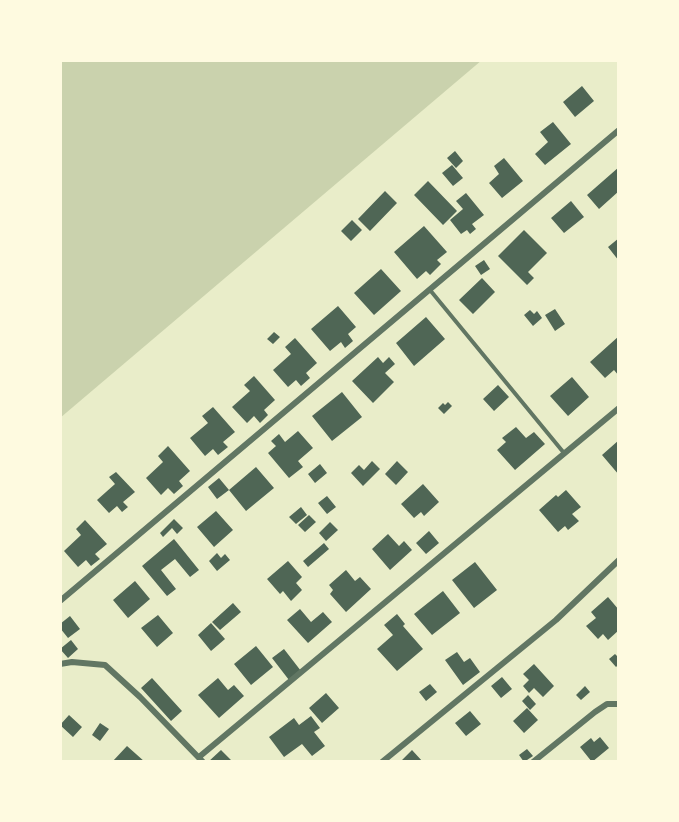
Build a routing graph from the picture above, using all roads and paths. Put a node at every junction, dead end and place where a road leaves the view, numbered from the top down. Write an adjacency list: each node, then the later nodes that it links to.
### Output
1 (619, 130): 2 (street)
2 (430, 290): 4 (lane); 6 (street)
3 (619, 408): 4 (street)
4 (565, 453): 9 (street)
5 (619, 560): 10 (street)
6 (60, 601)
7 (60, 664): 9 (street)
8 (619, 704): 11 (street)
9 (201, 760)
10 (382, 762)
11 (533, 762)

